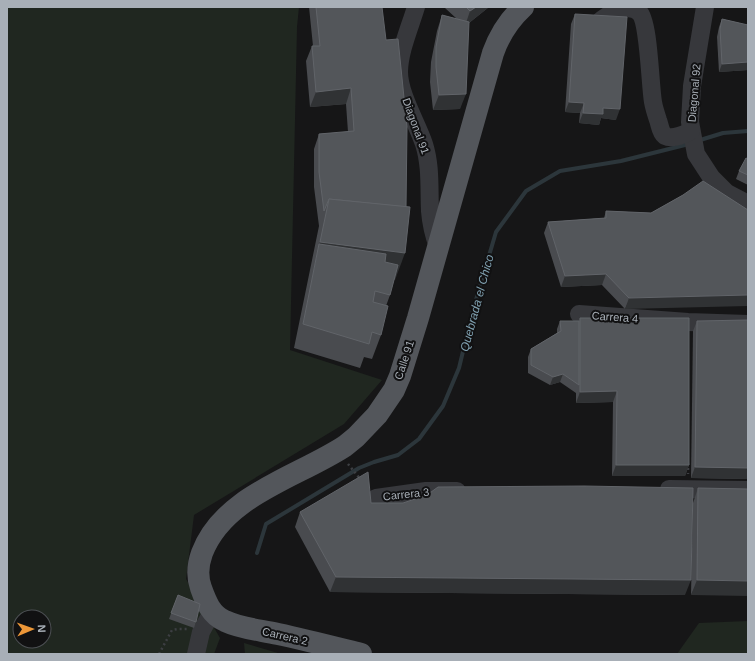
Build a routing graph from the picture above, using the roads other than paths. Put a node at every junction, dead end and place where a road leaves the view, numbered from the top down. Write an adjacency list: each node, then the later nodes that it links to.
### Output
1 (416, 7): 7 (street, Diagonal 91)
2 (523, 7): 7 (main road, Calle 91)
3 (705, 7): 5 (street, Diagonal 92)
4 (598, 23): 5 (street)
5 (692, 134): 6 (street, Diagonal 92)
6 (748, 204)
7 (438, 247): 14 (main road, Calle 91)
8 (578, 314): 9 (street, Carrera 4)
9 (748, 324)
10 (649, 489): 11 (street)
11 (748, 490)
12 (474, 491): 13 (street, Carrera 3)
13 (376, 498)
14 (212, 612): 15 (street); 16 (main road, Carrera 2)
15 (196, 654)
16 (361, 654)

